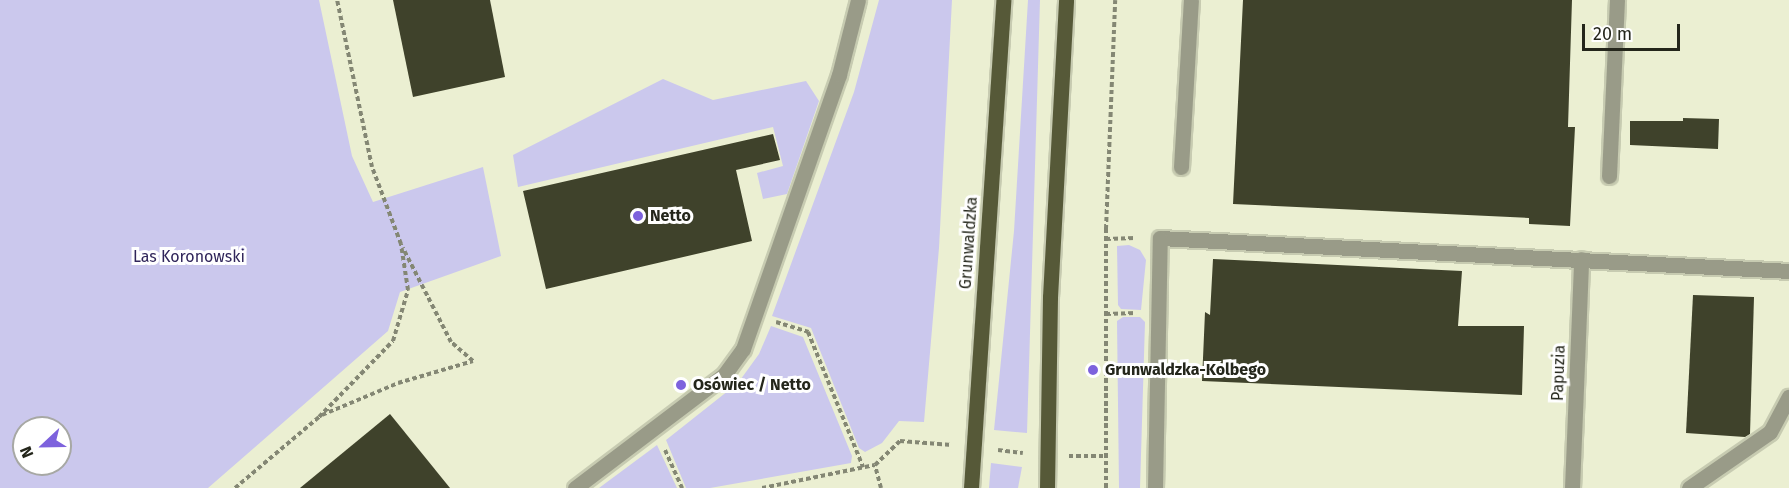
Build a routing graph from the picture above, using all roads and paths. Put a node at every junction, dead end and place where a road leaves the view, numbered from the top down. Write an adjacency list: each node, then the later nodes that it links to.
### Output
1 (337, 0): 10 (path)
2 (858, 0): 13 (street)
3 (1004, 0): 23 (main road, Grunwaldzka)
4 (1065, 0): 24 (main road)
5 (1115, 0): 25 (path)
6 (1191, 0): 8 (street)
7 (1617, 0): 9 (street)
8 (1181, 167)
9 (1609, 176)
10 (401, 244): 15 (path); 15 (path)
11 (1581, 259): 12 (street); 26 (street); 27 (street, Papuzia)
12 (1789, 271)
13 (754, 315): 16 (street); 17 (path)
14 (1789, 397): 28 (street)
15 (319, 417): 18 (path)
16 (655, 427): 19 (street); 20 (path)
17 (863, 467): 21 (path); 22 (path)
18 (235, 488)
19 (575, 488)
20 (682, 488)
21 (762, 488)
22 (881, 488)
23 (971, 488)
24 (1047, 488)
25 (1107, 488)
26 (1155, 488)
27 (1572, 488)
28 (1689, 488)

